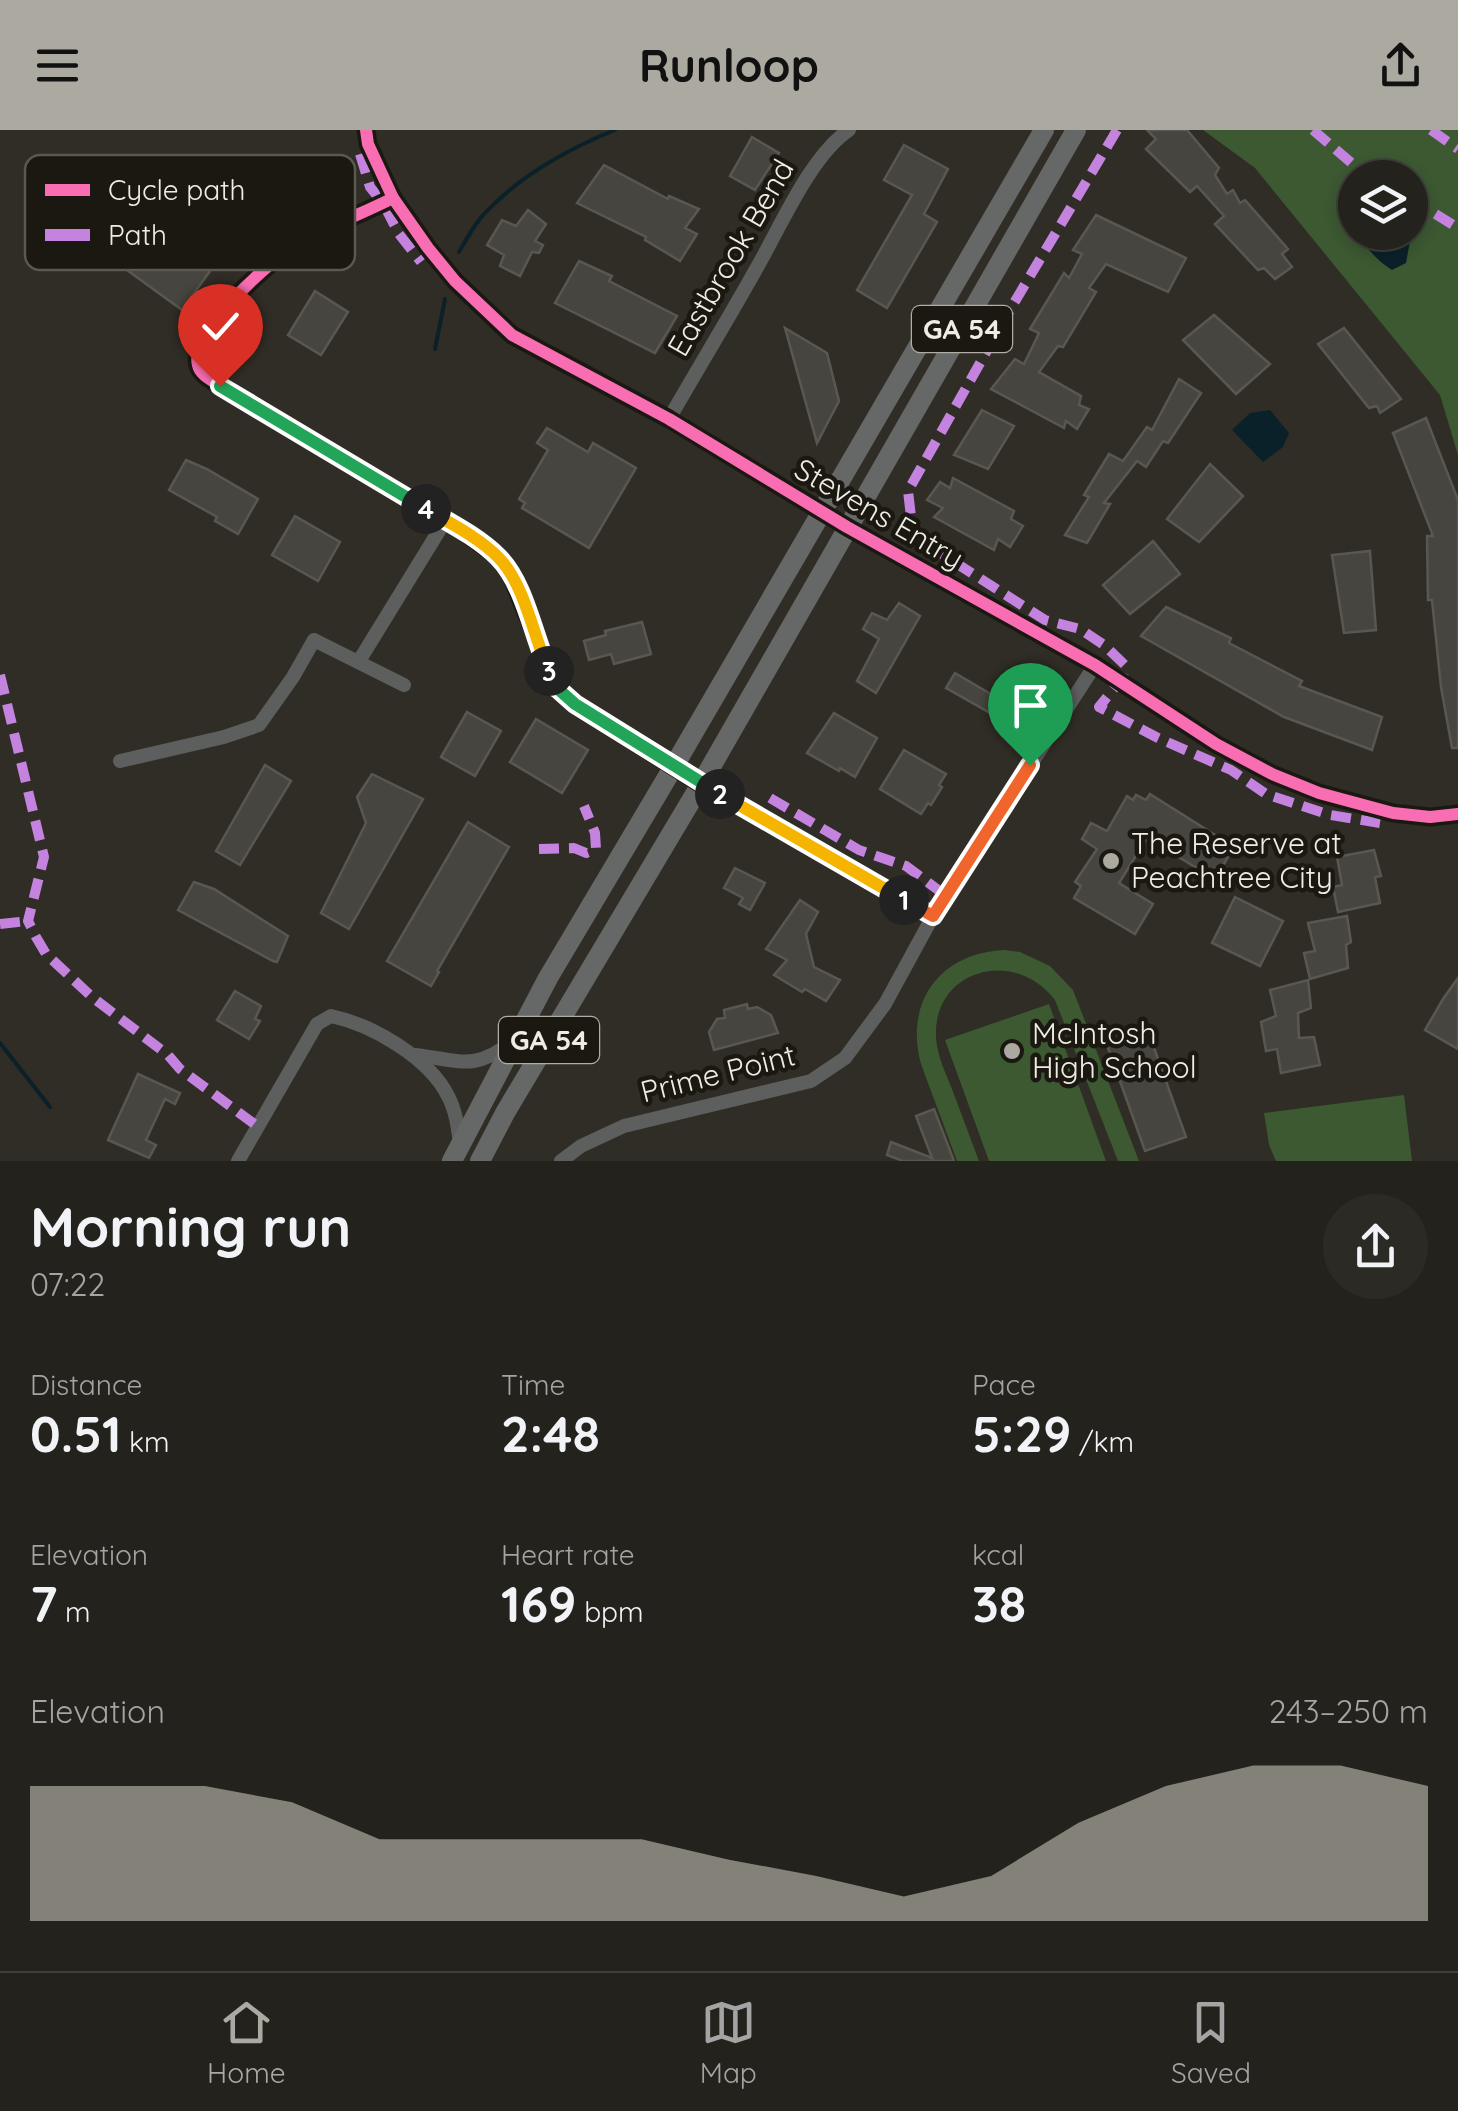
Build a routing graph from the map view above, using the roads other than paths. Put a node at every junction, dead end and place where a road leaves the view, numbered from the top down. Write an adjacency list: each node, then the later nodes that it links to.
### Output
1 (366, 130): 5 (street, Stevens Entry)
2 (849, 130): 8 (street, Eastbrook Bend)
3 (1044, 130): 9 (main road, GA 54)
4 (1076, 130): 11 (main road, GA 54)
5 (393, 198): 6 (street); 8 (street, Stevens Entry)
6 (355, 215)
7 (263, 270): 10 (street)
8 (669, 419): 9 (street, Stevens Entry)
9 (822, 512): 11 (street, Stevens Entry); 16 (main road, GA 54)
10 (445, 521): 12 (street); 16 (street)
11 (847, 527): 13 (street, Stevens Entry); 17 (main road, GA 54)
12 (359, 661): 14 (street); 15 (street)
13 (1095, 665): 18 (street, Stevens Entry); 19 (street, Prime Point)
14 (404, 685)
15 (120, 761)
16 (674, 766): 17 (street); 20 (main road, GA 54)
17 (701, 784): 19 (street); 24 (main road, GA 54)
18 (1458, 814)
19 (933, 916): 25 (street, Prime Point)
20 (514, 1040): 21 (street); 22 (main road, GA 54)
21 (415, 1055): 22 (street); 23 (street)
22 (456, 1153)
23 (238, 1161)
24 (480, 1161)
25 (561, 1161)

